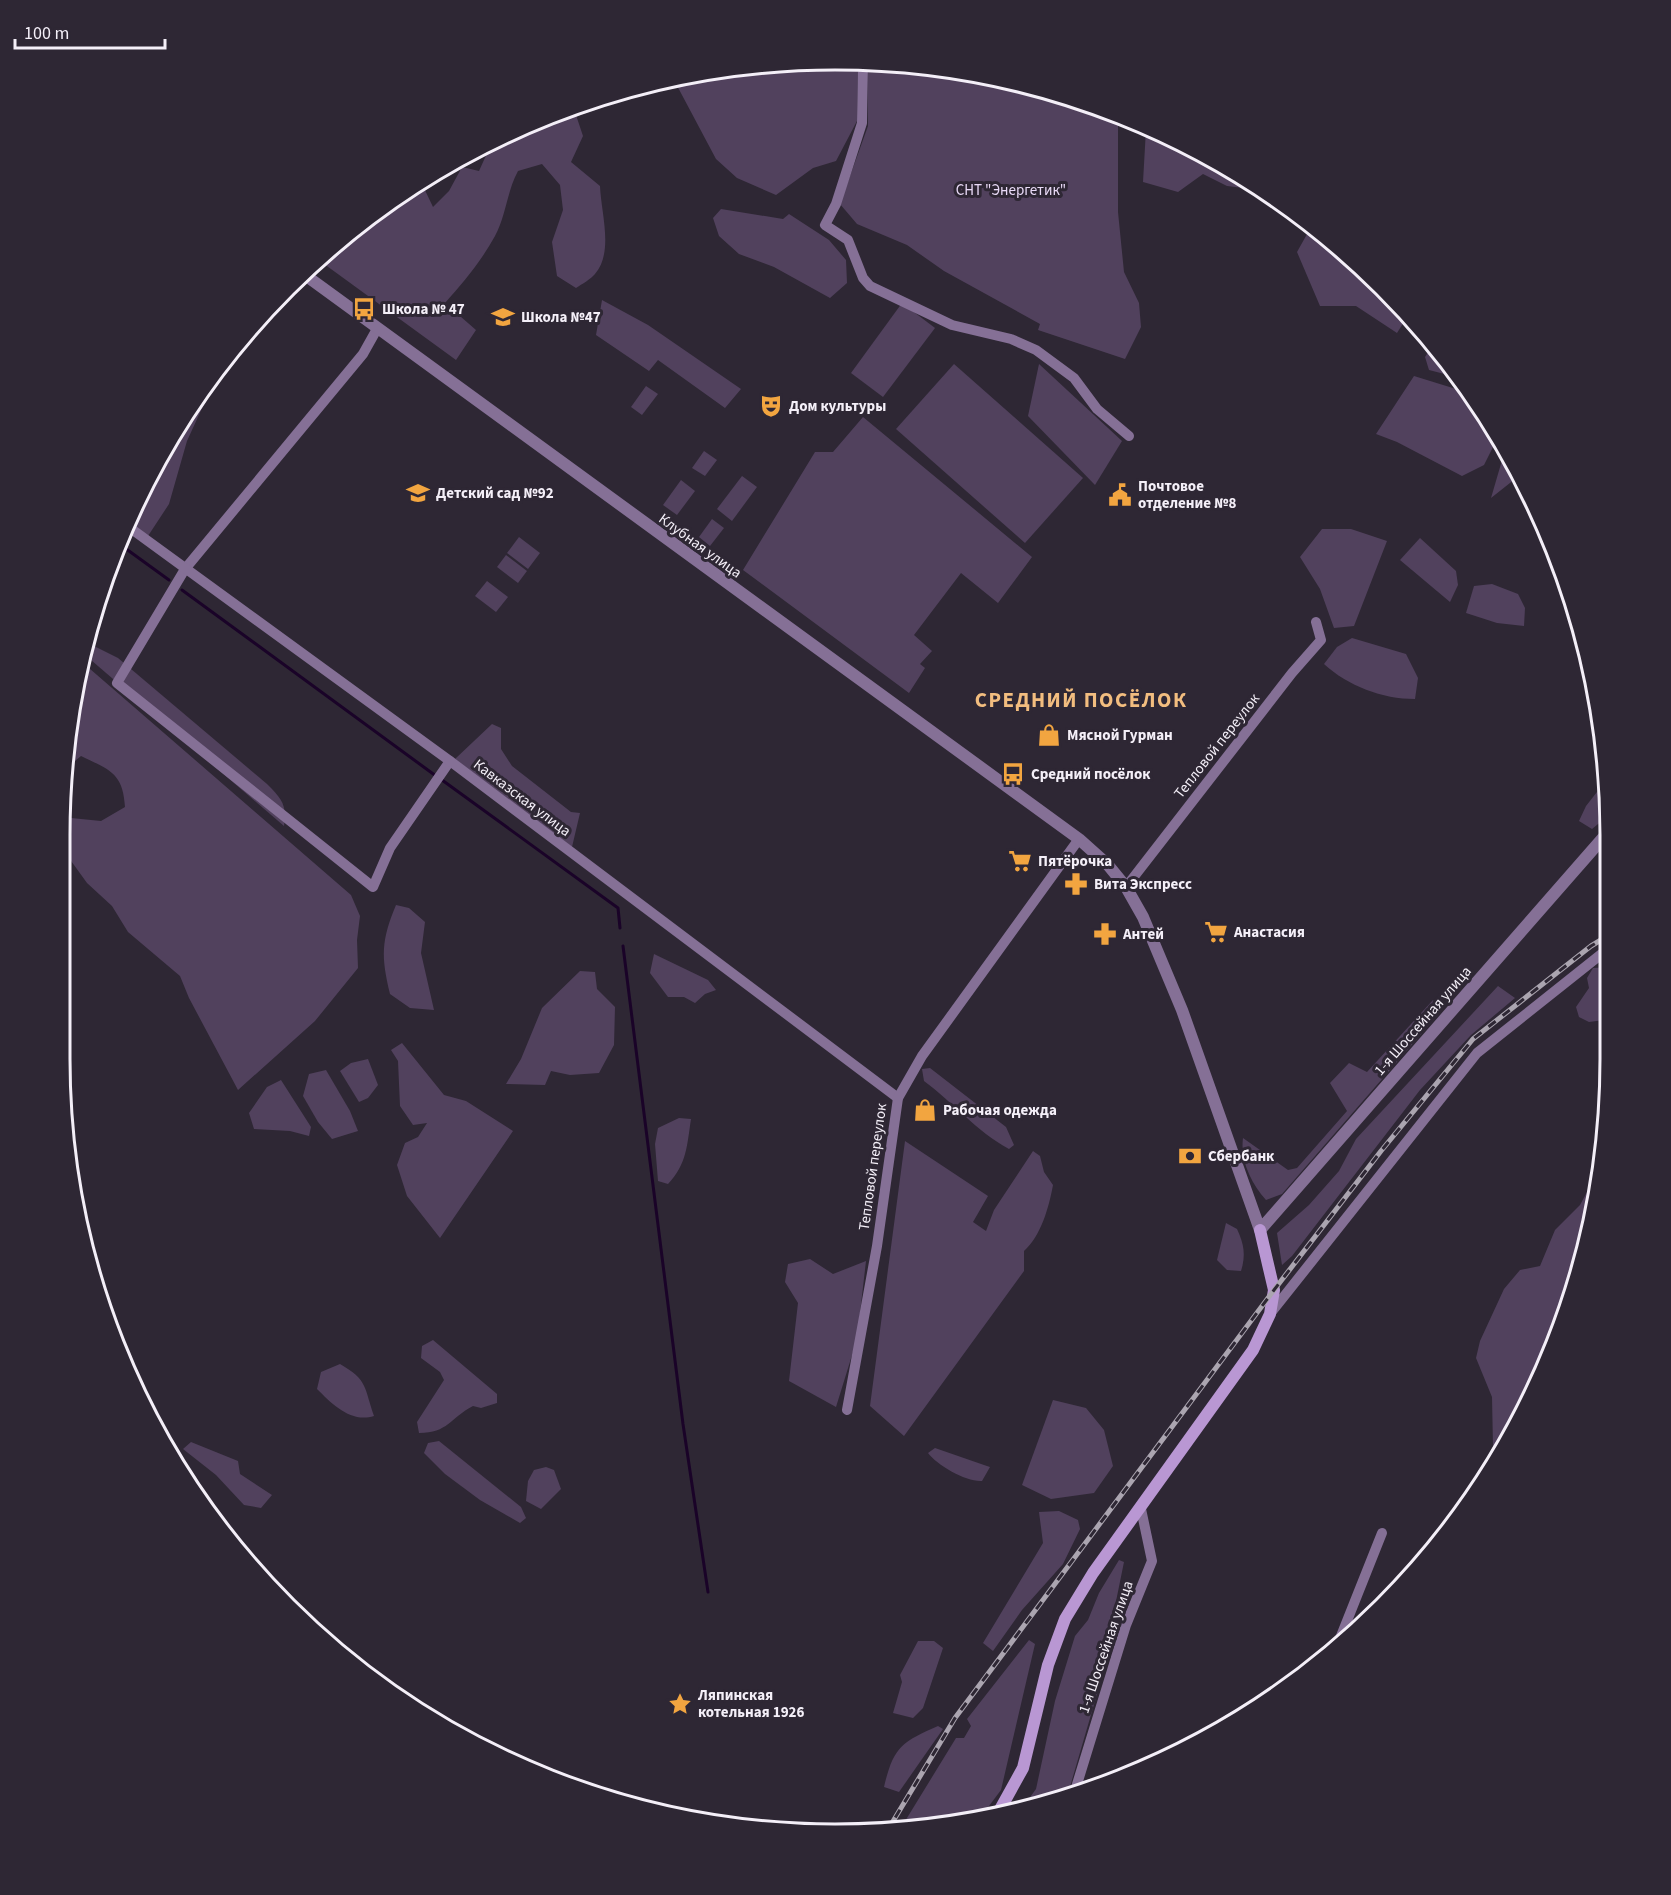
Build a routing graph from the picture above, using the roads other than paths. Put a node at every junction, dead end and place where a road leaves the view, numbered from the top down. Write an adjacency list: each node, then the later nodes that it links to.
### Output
1 (863, 71): 4 (street)
2 (311, 280): 3 (street, Клубная улица)
3 (377, 329): 6 (street); 9 (street, Клубная улица)
4 (1129, 436)
5 (134, 531): 6 (street, Кавказская улица)
6 (186, 569): 8 (street, Кавказская улица); 8 (street)
7 (1316, 622): 11 (street, Тепловой переулок)
8 (448, 766): 13 (street, Кавказская улица)
9 (1079, 839): 11 (street, Клубная улица); 13 (street, Тепловой переулок)
10 (1600, 841): 14 (street, 1-я Шоссейная улица)
11 (1126, 887): 14 (street, Клубная улица)
12 (1600, 955): 15 (street)
13 (898, 1098): 16 (street, Тепловой переулок)
14 (1260, 1230): 15 (main road)
15 (1270, 1314): 17 (main road)
16 (847, 1410)
17 (1141, 1509): 20 (street, 1-я Шоссейная улица); 21 (main road)
18 (1382, 1533): 19 (street)
19 (1342, 1633)
20 (1077, 1785)
21 (1002, 1806)

